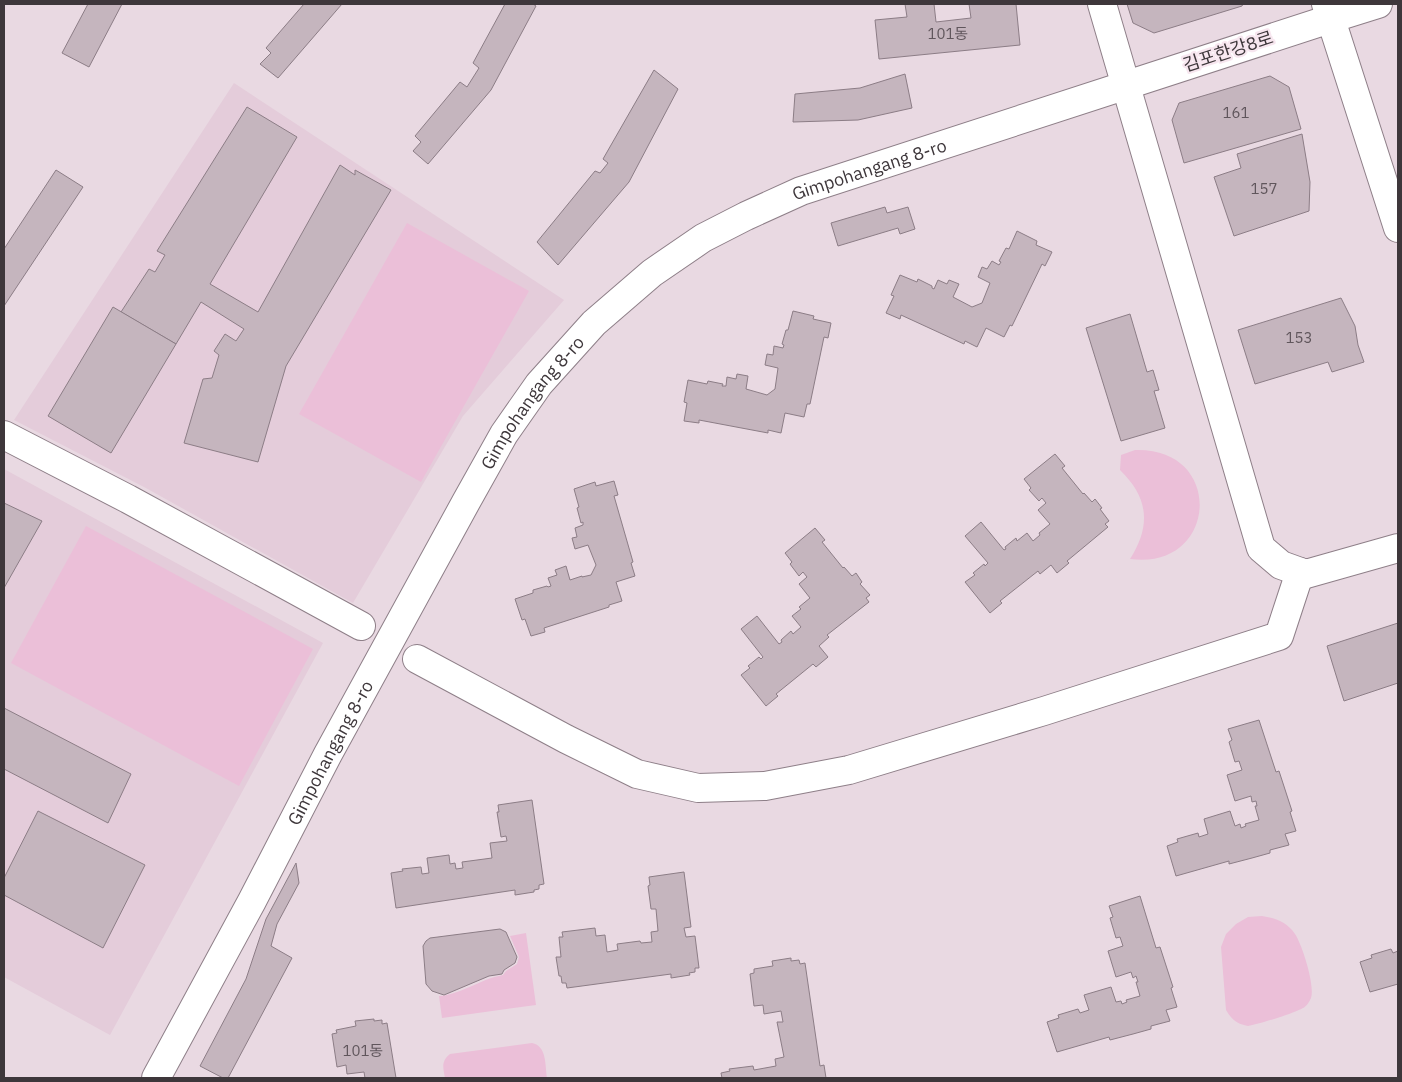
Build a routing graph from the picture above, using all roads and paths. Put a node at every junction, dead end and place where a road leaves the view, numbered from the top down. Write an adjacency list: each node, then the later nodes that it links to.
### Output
1 (1102, 4): 4 (street)
2 (1378, 4): 3 (street, 김포한강8로)
3 (1328, 11): 4 (street, 김포한강8로); 5 (street)
4 (1126, 84): 8 (street); 11 (street, Gimpohangang 8-ro)
5 (1398, 228)
6 (4, 435): 9 (street)
7 (1398, 548): 8 (street)
8 (1300, 572): 10 (street)
9 (362, 626)
10 (417, 658)
11 (156, 1078)

